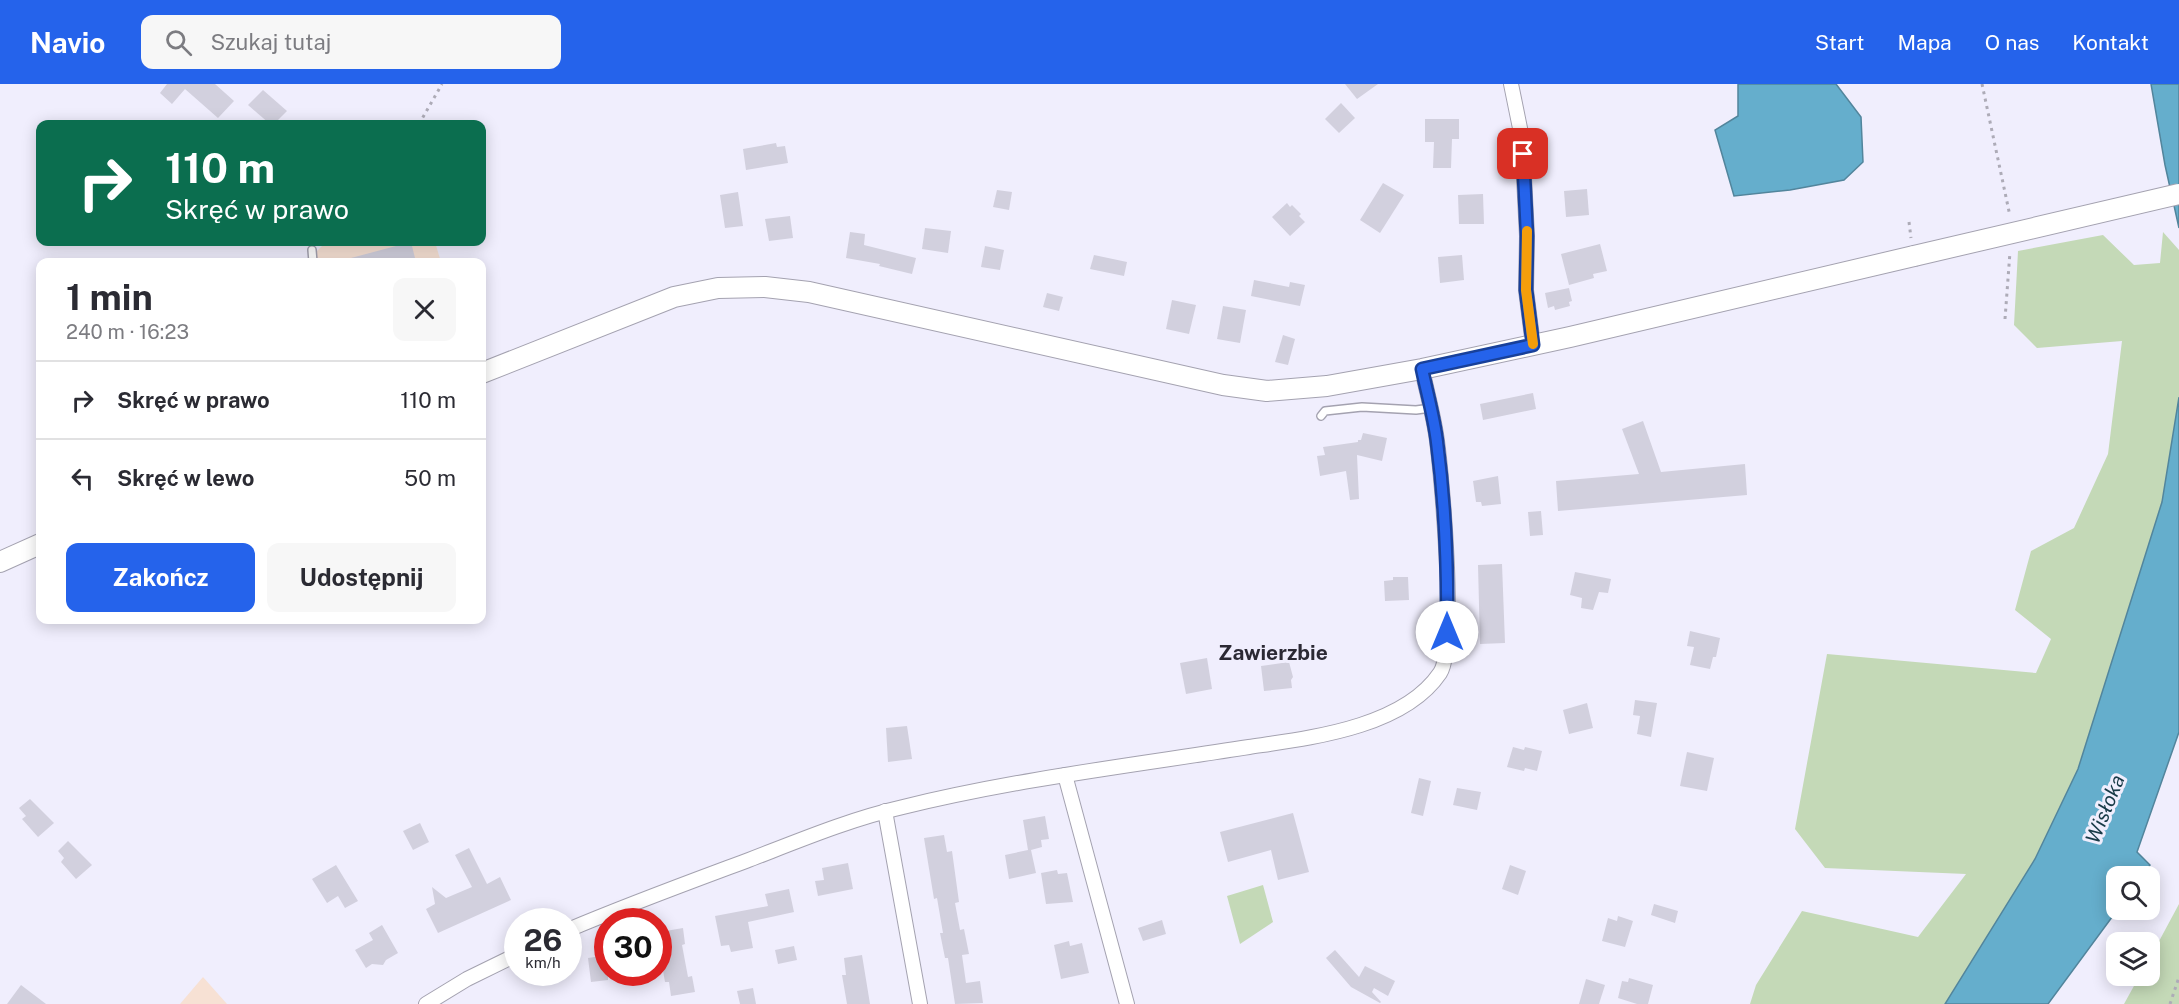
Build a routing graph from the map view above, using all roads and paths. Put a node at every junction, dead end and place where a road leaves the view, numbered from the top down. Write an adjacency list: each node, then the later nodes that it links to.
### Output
1 (442, 84): 4 (path)
2 (1511, 84): 13 (street)
3 (1982, 84): 7 (path)
4 (421, 120)
5 (2179, 194): 9 (street, bridge)
6 (1909, 222): 9 (path)
7 (2010, 224)
8 (2010, 244): 12 (path)
9 (1913, 247): 13 (street)
10 (312, 250): 11 (lane)
11 (313, 258)
12 (2005, 319)
13 (1533, 345): 14 (street)
14 (1422, 369): 15 (street); 16 (street)
15 (486, 371)
16 (1431, 408): 17 (lane); 20 (street)
17 (1321, 416)
18 (36, 546): 19 (street)
19 (0, 562)
20 (1065, 775): 21 (street); 27 (street)
21 (885, 811): 22 (street); 26 (street)
22 (582, 924)
23 (504, 961): 25 (street)
24 (2179, 978): 28 (path)
25 (426, 1004)
26 (920, 1004)
27 (1127, 1004)
28 (2169, 1004)

